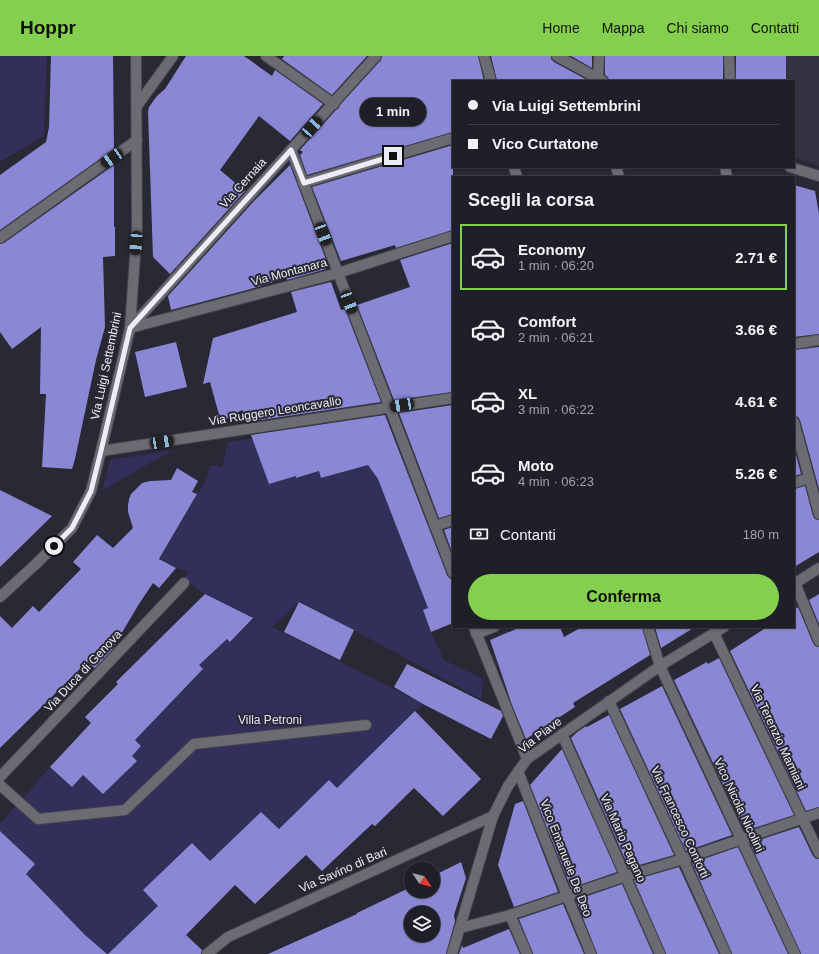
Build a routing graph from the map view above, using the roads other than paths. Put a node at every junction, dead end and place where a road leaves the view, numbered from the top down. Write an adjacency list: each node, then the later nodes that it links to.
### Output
1 (136, 56): 13 (street, Via Luigi Settembrini)
2 (173, 56): 13 (street)
3 (266, 56): 12 (street)
4 (376, 56): 12 (street, Via Cernaia)
5 (484, 56): 9 (street)
6 (557, 56): 10 (street)
7 (599, 56): 10 (street)
8 (729, 56): 11 (street)
9 (491, 80)
10 (600, 80)
11 (730, 80)
12 (334, 104): 16 (street, Via Cernaia)
13 (137, 106): 15 (street, Via Luigi Settembrini)
14 (452, 138): 19 (street)
15 (137, 140): 21 (street); 23 (street, Via Luigi Settembrini)
16 (291, 150): 19 (street); 23 (street, Via Cernaia)
17 (793, 168): 18 (street)
18 (819, 176)
19 (304, 183): 22 (street)
20 (452, 236): 22 (street, Via Montanara)
21 (0, 238)
22 (338, 273): 23 (street, Via Montanara); 27 (street)
23 (130, 328): 29 (street, Via Luigi Settembrini)
24 (819, 340): 25 (street)
25 (795, 344)
26 (452, 398): 27 (street, Via Ruggero Leoncavallo)
27 (389, 407): 29 (street, Via Ruggero Leoncavallo); 34 (street)
28 (795, 426): 30 (street)
29 (101, 451): 40 (street, Via Luigi Settembrini)
30 (809, 478): 31 (street); 32 (street)
31 (795, 483)
32 (819, 514)
33 (452, 520): 34 (street)
34 (435, 526): 36 (street)
35 (819, 568): 38 (street)
36 (452, 570)
37 (184, 583): 53 (street, Via Duca di Genova)
38 (795, 583)
39 (795, 586): 46 (street)
40 (0, 597)
41 (489, 628): 44 (street)
42 (648, 628): 47 (street, Vico Nicola Nicolini)
43 (722, 628): 45 (street, Via Piave)
44 (475, 631): 51 (street)
45 (714, 633): 47 (street, Via Piave); 57 (street, Via Terenzio Mamiani)
46 (819, 641)
47 (660, 666): 48 (street, Via Piave); 58 (street, Vico Nicola Nicolini)
48 (609, 701): 50 (street, Via Piave); 60 (street, Via Francesco Conforti)
49 (366, 725): 54 (street)
50 (562, 734): 51 (street, Via Piave); 61 (street, Via Mario Pagano)
51 (527, 759): 52 (street, Via Piave)
52 (518, 771): 56 (street, Via Piave); 62 (street, Vico Emanuele De Deo)
53 (0, 777)
54 (0, 785)
55 (819, 813): 57 (street)
56 (493, 816): 64 (street, Via Piave); 66 (street, Via Savino di Bari)
57 (803, 819): 58 (street); 59 (street, Via Terenzio Mamiani)
58 (741, 839): 60 (street); 71 (street, Vico Nicola Nicolini)
59 (819, 853)
60 (683, 859): 61 (street); 70 (street, Via Francesco Conforti)
61 (626, 876): 62 (street); 69 (street, Via Mario Pagano)
62 (566, 896): 63 (street); 68 (street, Vico Emanuele De Deo)
63 (510, 915): 64 (street); 67 (street)
64 (460, 928): 65 (street, Via Piave)
65 (453, 953)
66 (207, 954)
67 (527, 954)
68 (591, 954)
69 (660, 954)
70 (726, 954)
71 (795, 954)

